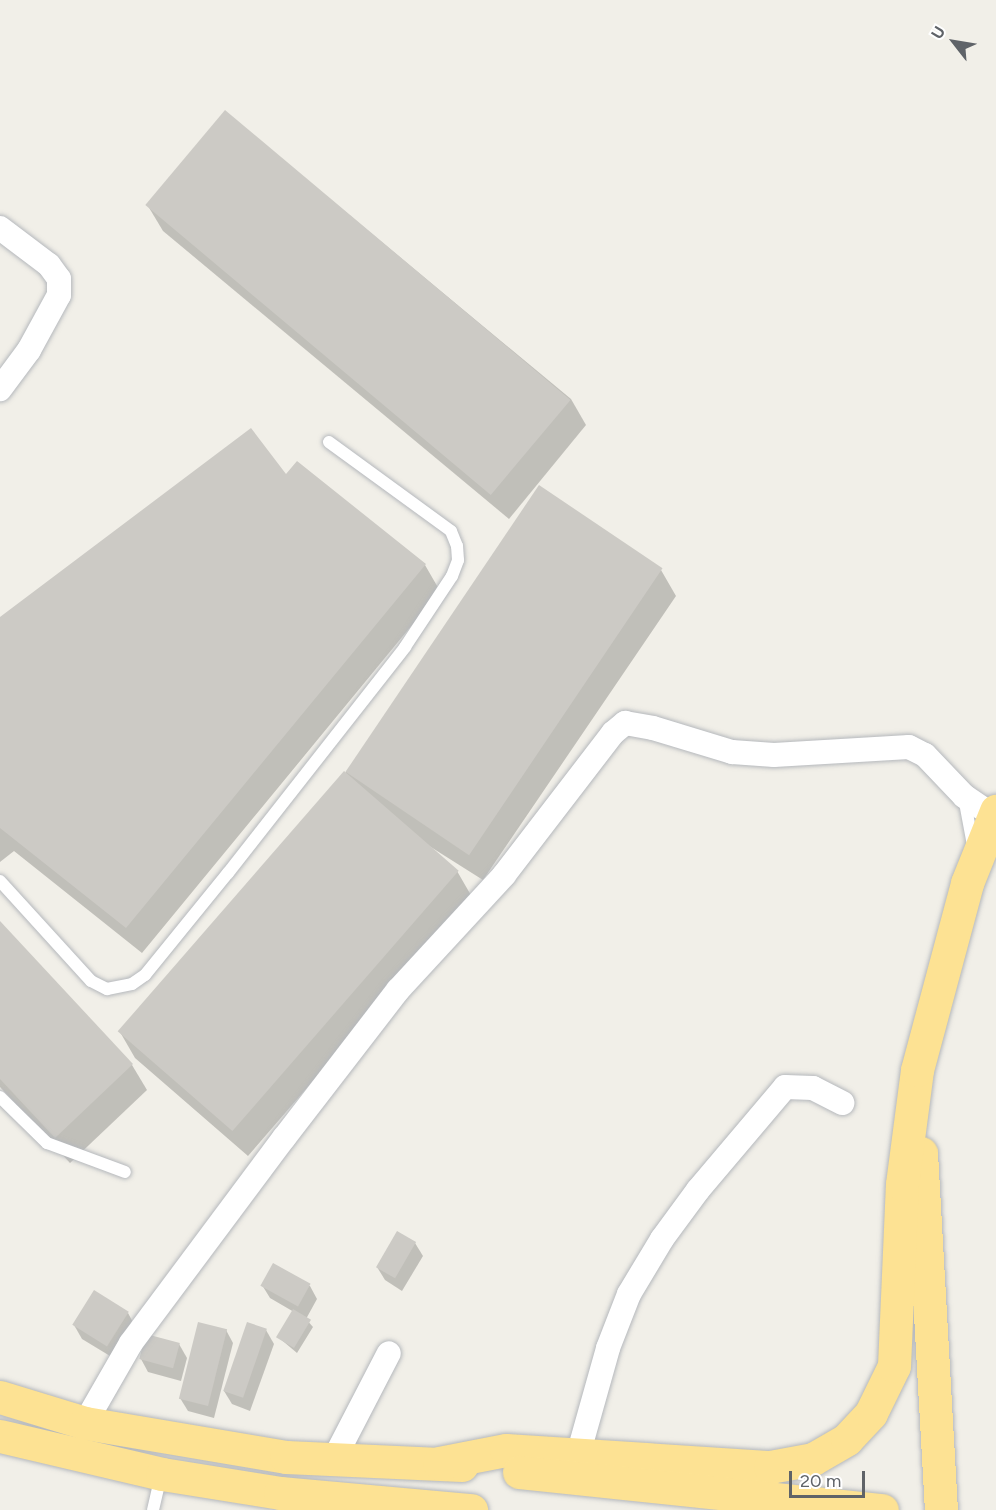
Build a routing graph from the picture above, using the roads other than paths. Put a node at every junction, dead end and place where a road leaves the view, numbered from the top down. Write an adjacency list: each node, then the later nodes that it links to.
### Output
1 (0, 228): 2 (street)
2 (0, 388)
3 (329, 442): 7 (lane)
4 (964, 796): 5 (street); 6 (lane); 14 (street)
5 (995, 814): 6 (highway)
6 (976, 861): 8 (highway)
7 (0, 881)
8 (917, 1070): 16 (highway); 23 (highway)
9 (0, 1097): 11 (lane)
10 (842, 1103): 16 (street)
11 (125, 1172)
12 (389, 1353): 17 (street)
13 (0, 1397): 14 (highway)
14 (85, 1423): 17 (highway)
15 (0, 1436): 19 (highway)
16 (578, 1455): 18 (highway)
17 (334, 1459): 18 (highway)
18 (439, 1463): 22 (highway)
19 (162, 1474): 20 (lane); 21 (highway)
20 (153, 1510)
21 (471, 1510)
22 (882, 1510)
23 (941, 1510)

